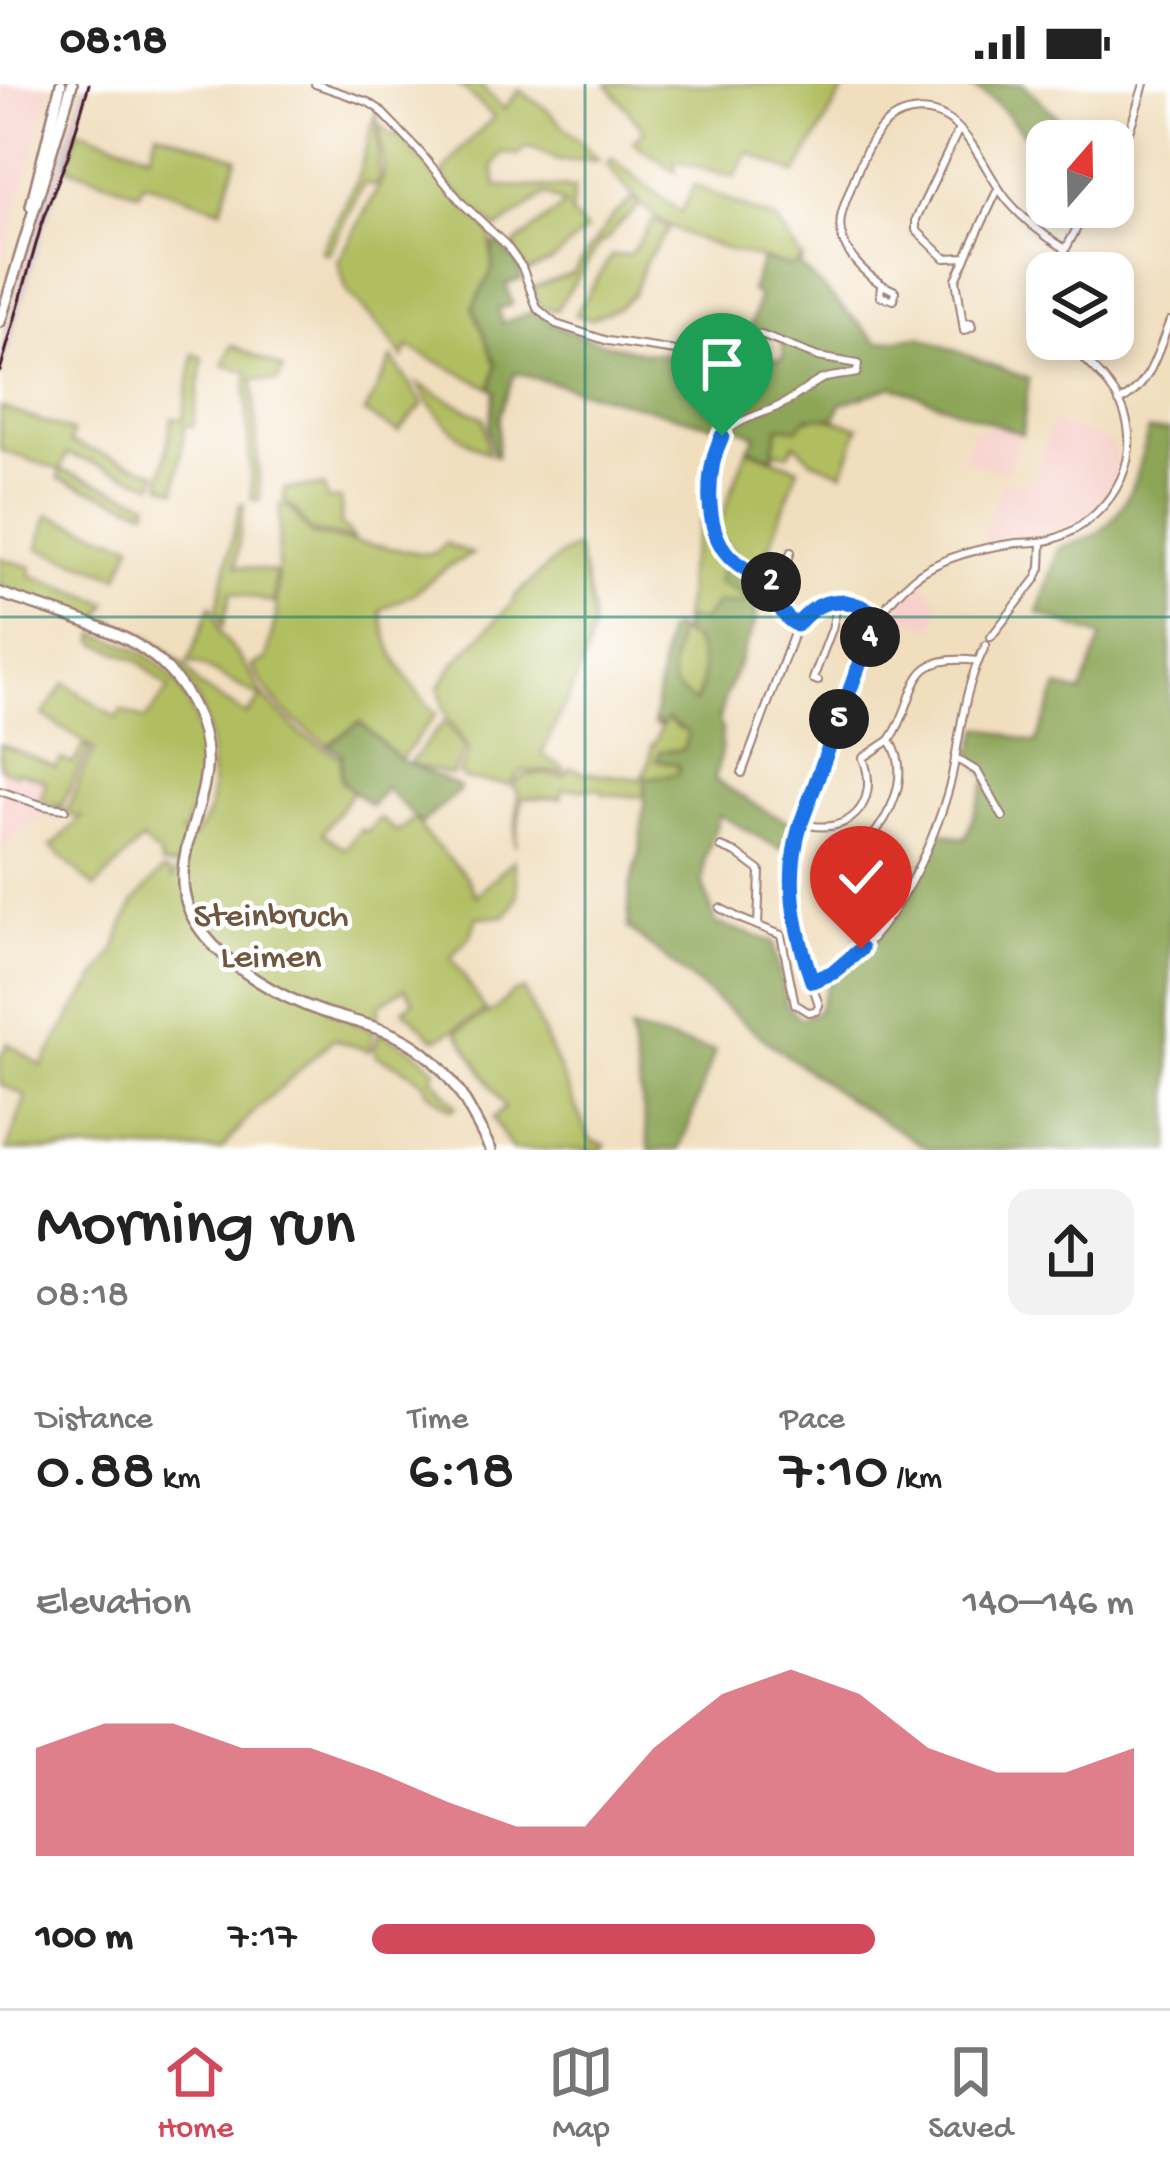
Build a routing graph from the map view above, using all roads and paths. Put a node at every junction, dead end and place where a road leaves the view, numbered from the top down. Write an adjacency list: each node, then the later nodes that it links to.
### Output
1 (61, 84): 8 (main road)
2 (71, 84): 8 (main road)
3 (315, 84): 21 (street)
4 (1144, 87): 5 (street)
5 (1131, 120)
6 (959, 129): 7 (street); 12 (street); 13 (street)
7 (998, 189): 10 (street); 12 (street)
8 (28, 224): 14 (main road)
9 (1076, 228): 10 (street)
10 (1064, 248): 11 (street)
11 (1062, 252)
12 (966, 257): 16 (street)
13 (880, 285)
14 (0, 322)
15 (1170, 322): 18 (street)
16 (963, 324)
17 (1084, 360): 18 (street)
18 (1121, 405): 19 (street)
19 (1042, 542): 24 (street); 26 (street)
20 (791, 552): 21 (street)
21 (779, 585): 25 (street)
22 (0, 593): 40 (main road)
23 (838, 602): 24 (street); 25 (street); 27 (street)
24 (880, 616): 34 (street)
25 (797, 625): 30 (street)
26 (978, 661): 28 (street); 29 (street)
27 (818, 681)
28 (890, 740): 34 (street); 35 (street)
29 (955, 758): 33 (street); 39 (street)
30 (742, 773)
31 (0, 791): 32 (street)
32 (65, 808)
33 (1003, 817)
34 (800, 826): 39 (street)
35 (867, 842)
36 (721, 848): 38 (street)
37 (720, 908): 38 (street)
38 (758, 926): 39 (street)
39 (812, 981)
40 (490, 1150)

